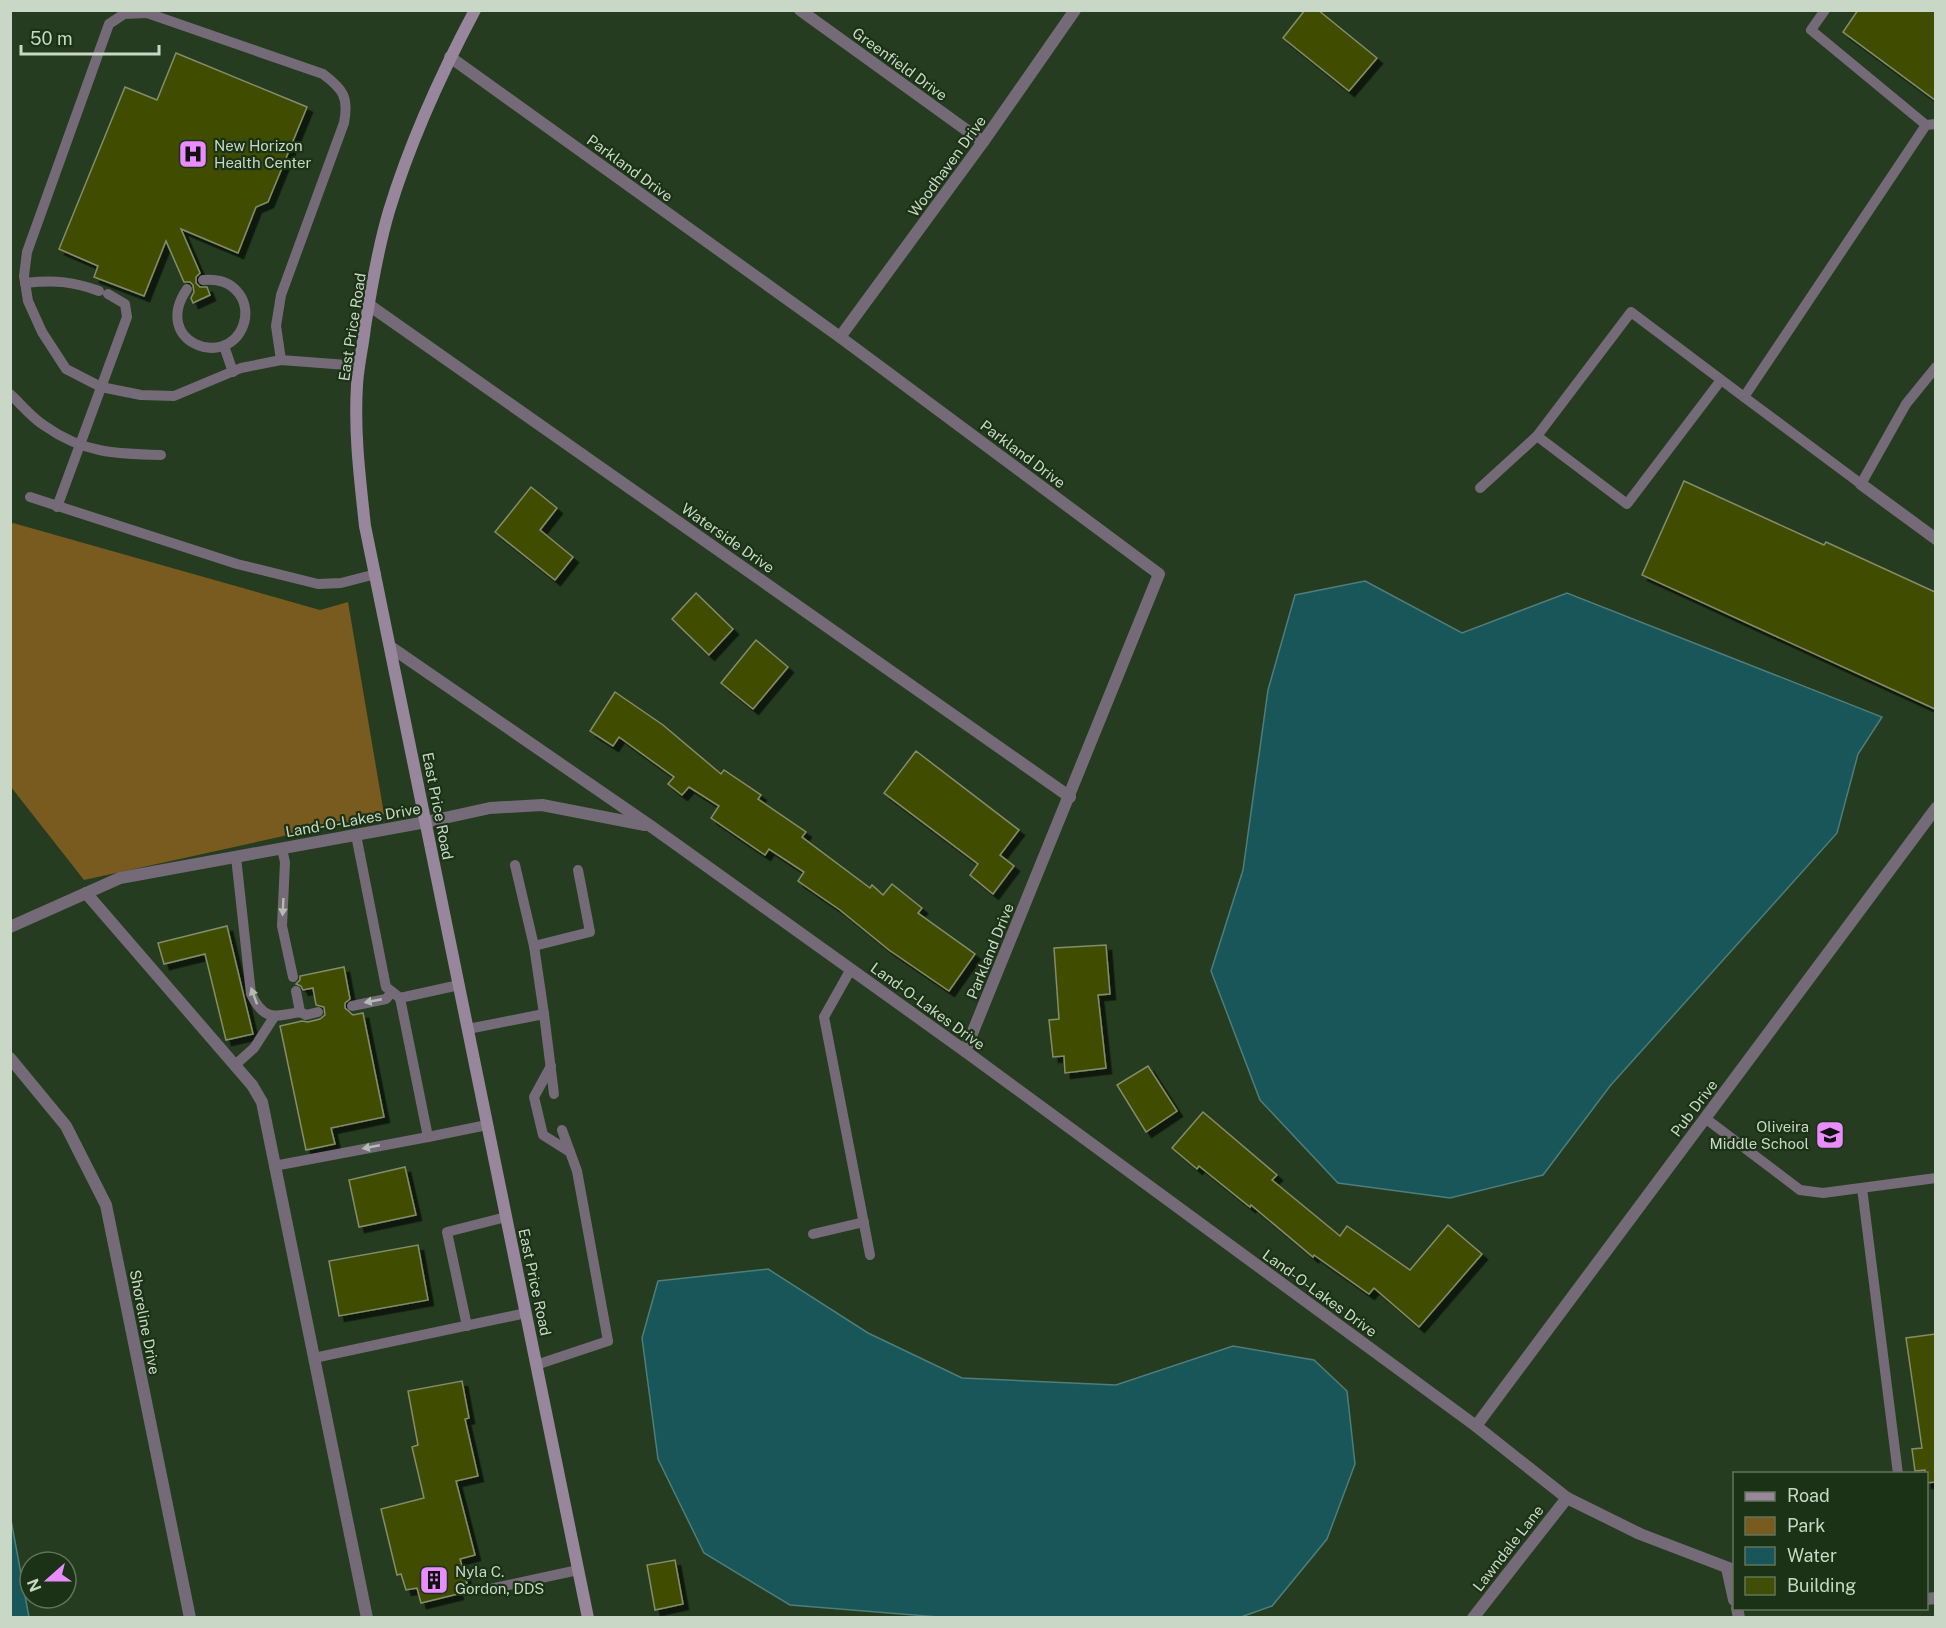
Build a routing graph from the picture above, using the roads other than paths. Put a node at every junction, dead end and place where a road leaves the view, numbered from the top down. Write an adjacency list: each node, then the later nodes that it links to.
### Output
1 (475, 10): 5 (main road, East Price Road)
2 (800, 10): 7 (street, Greenfield Drive)
3 (1075, 10): 7 (street, Woodhaven Drive)
4 (1826, 10): 6 (lane)
5 (450, 57): 11 (main road, East Price Road); 12 (street, Parkland Drive)
6 (1931, 124): 21 (lane)
7 (983, 142): 12 (street, Woodhaven Drive)
8 (203, 280): 13 (lane)
9 (25, 283): 14 (lane); 19 (lane); 19 (lane)
10 (187, 289): 13 (lane)
11 (369, 305): 15 (main road, East Price Road); 32 (street, Waterside Drive)
12 (840, 337): 32 (street, Parkland Drive)
13 (224, 346): 17 (lane)
14 (281, 360): 15 (lane); 17 (lane)
15 (360, 366): 30 (main road, East Price Road)
16 (1935, 367): 25 (lane)
17 (233, 372): 19 (lane)
18 (1720, 380): 21 (lane); 22 (lane); 22 (lane)
19 (101, 387): 23 (lane)
20 (10, 394): 23 (lane)
21 (1744, 398): 25 (lane)
22 (1537, 436): 26 (lane)
23 (79, 445): 24 (lane); 28 (lane)
24 (161, 455)
25 (1861, 484): 29 (street)
26 (1480, 488)
27 (30, 497): 28 (lane)
28 (57, 507): 30 (lane)
29 (1935, 539)
30 (376, 574): 31 (main road, East Price Road)
31 (392, 648): 34 (main road, East Price Road); 35 (street)
32 (1070, 796): 55 (street, Parkland Drive)
33 (1935, 808): 60 (street, Pub Drive)
34 (426, 822): 35 (street, Land-O-Lakes Drive); 36 (street, Land-O-Lakes Drive); 46 (main road, East Price Road)
35 (652, 827): 44 (street, Land-O-Lakes Drive)
36 (356, 835): 37 (street, Land-O-Lakes Drive); 48 (lane)
37 (282, 849): 38 (street, Land-O-Lakes Drive); 45 (lane, one-way to 45)
38 (236, 857): 41 (street, Land-O-Lakes Drive); 53 (lane, one-way to 38)
39 (515, 865): 43 (lane)
40 (578, 870): 43 (lane)
41 (86, 893): 42 (street, Land-O-Lakes Drive); 57 (street)
42 (10, 927)
43 (534, 946): 52 (lane)
44 (851, 969): 55 (street, Land-O-Lakes Drive); 69 (lane)
45 (293, 977)
46 (459, 985): 48 (lane); 54 (main road, East Price Road)
47 (296, 991): 50 (lane)
48 (396, 995): 49 (lane, one-way to 49); 63 (lane)
49 (351, 1006)
50 (300, 1012): 51 (lane); 53 (lane)
51 (318, 1012)
52 (544, 1014): 54 (lane); 58 (lane)
53 (274, 1017): 57 (lane)
54 (468, 1029): 61 (main road, East Price Road)
55 (965, 1051): 76 (street, Land-O-Lakes Drive)
56 (10, 1058): 83 (street, Shoreline Drive)
57 (235, 1065): 65 (street)
58 (551, 1066): 59 (lane); 64 (lane)
59 (554, 1094)
60 (1705, 1118): 67 (lane); 76 (street, Pub Drive)
61 (487, 1125): 63 (lane); 68 (main road, East Price Road)
62 (562, 1130): 64 (lane)
63 (428, 1137): 65 (lane, one-way to 65)
64 (570, 1152): 75 (lane)
65 (274, 1166): 74 (street)
66 (1935, 1178): 67 (lane)
67 (1862, 1188): 77 (lane)
68 (506, 1217): 72 (main road, East Price Road); 73 (lane)
69 (864, 1222): 70 (lane); 71 (lane)
70 (813, 1234)
71 (870, 1255)
72 (526, 1313): 73 (lane); 75 (main road, East Price Road)
73 (467, 1326): 74 (lane)
74 (314, 1358): 84 (street)
75 (536, 1365): 80 (main road, East Price Road)
76 (1476, 1426): 78 (street, Land-O-Lakes Drive)
77 (1898, 1472)
78 (1567, 1498): 79 (street, Land-O-Lakes Drive); 86 (street, Lawndale Lane)
79 (1731, 1569): 82 (street)
80 (578, 1570): 81 (lane); 85 (main road, East Price Road)
81 (490, 1589)
82 (1733, 1590)
83 (190, 1617)
84 (367, 1617)
85 (586, 1617)
86 (1473, 1617)

